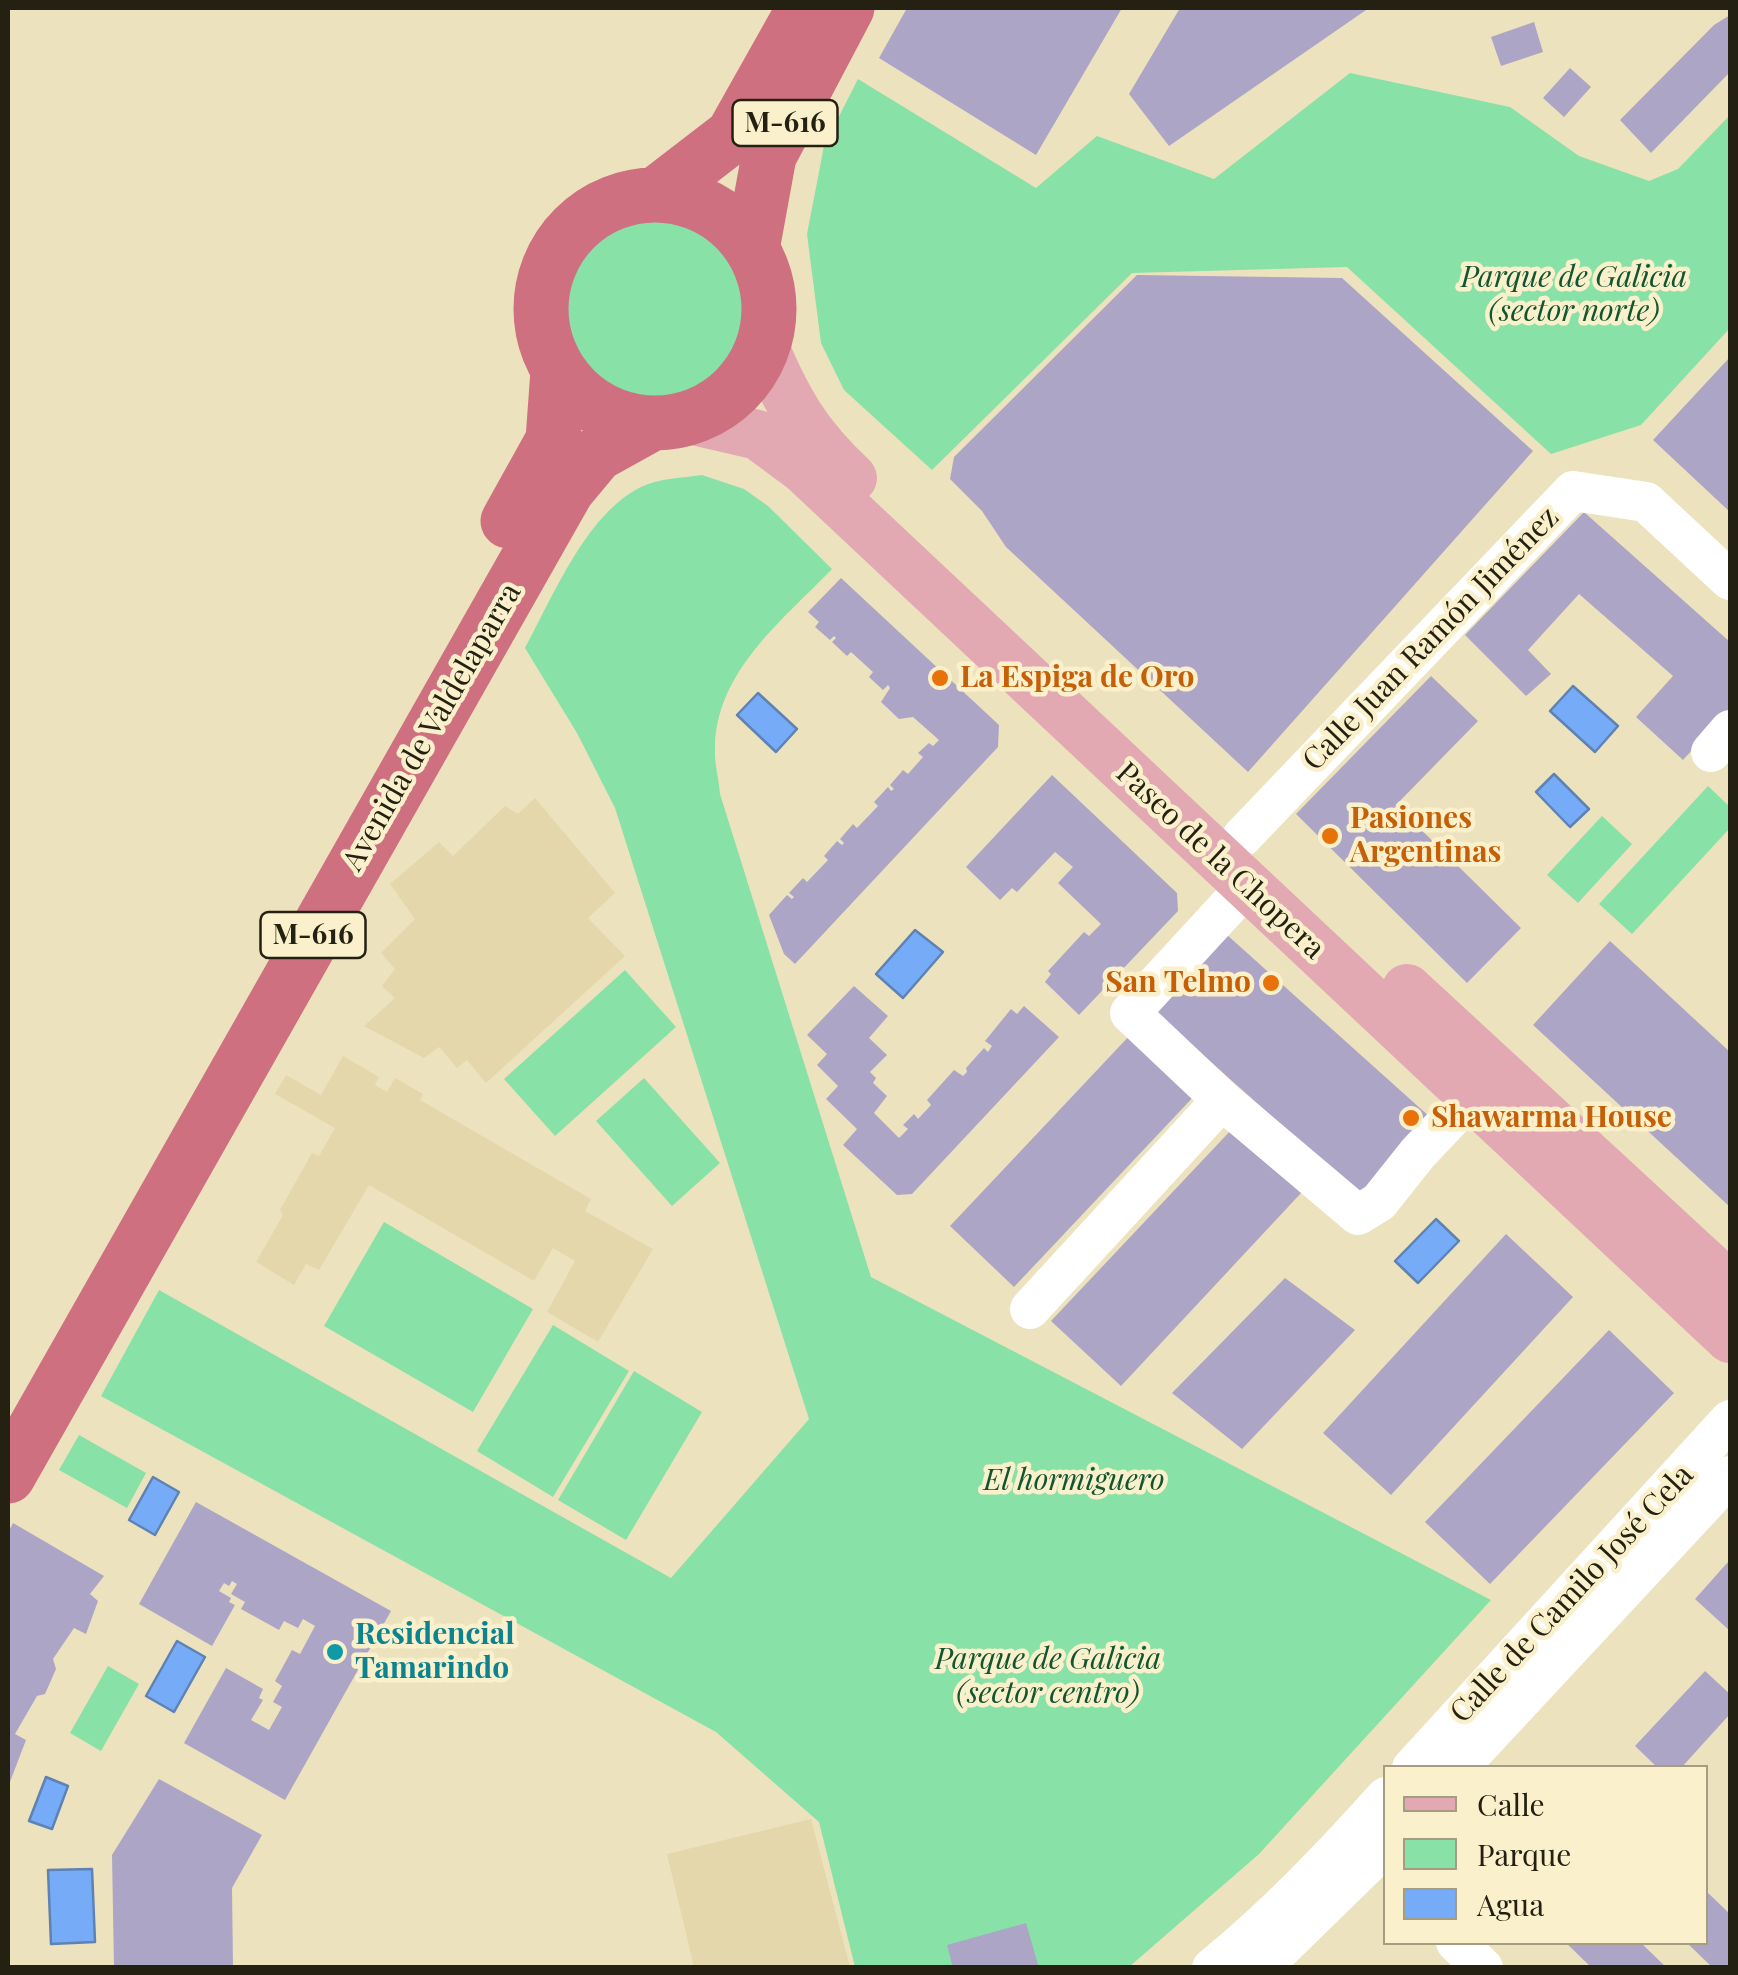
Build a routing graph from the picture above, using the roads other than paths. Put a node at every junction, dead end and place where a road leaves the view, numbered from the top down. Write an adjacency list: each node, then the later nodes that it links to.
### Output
1 (805, 8): 3 (highway, M-616)
2 (847, 8): 4 (highway, M-616)
3 (655, 195): 4 (highway, M-616); 6 (highway, M-616)
4 (752, 249): 5 (highway, M-616)
5 (764, 347): 7 (highway, M-616); 9 (main road, Paseo de la Chopera)
6 (558, 371): 7 (highway, M-616); 16 (highway, Avenida de Valdelaparra / M-616)
7 (670, 422): 10 (main road, Paseo de la Chopera); 18 (highway, Avenida de Valdelaparra / M-616)
8 (1730, 580): 9 (street, Calle Juan Ramón Jiménez)
9 (1242, 837): 13 (main road, Paseo de la Chopera)
10 (1246, 886): 11 (main road, Paseo de la Chopera); 12 (street)
11 (1472, 1097): 12 (street); 15 (main road, Paseo de la Chopera)
12 (1222, 1100): 14 (street)
13 (1730, 1288)
14 (1030, 1309)
15 (1730, 1338)
16 (8, 1403)
17 (1730, 1420): 20 (street, Calle de Camilo José Cela)
18 (8, 1476)
19 (1730, 1476): 21 (street, Calle de Camilo José Cela)
20 (1415, 1765)
21 (1461, 1765)
22 (1383, 1810): 23 (street)
23 (1372, 1857): 25 (street); 26 (street)
24 (1459, 1945): 27 (street)
25 (1212, 1968)
26 (1261, 1968)
27 (1483, 1968)

